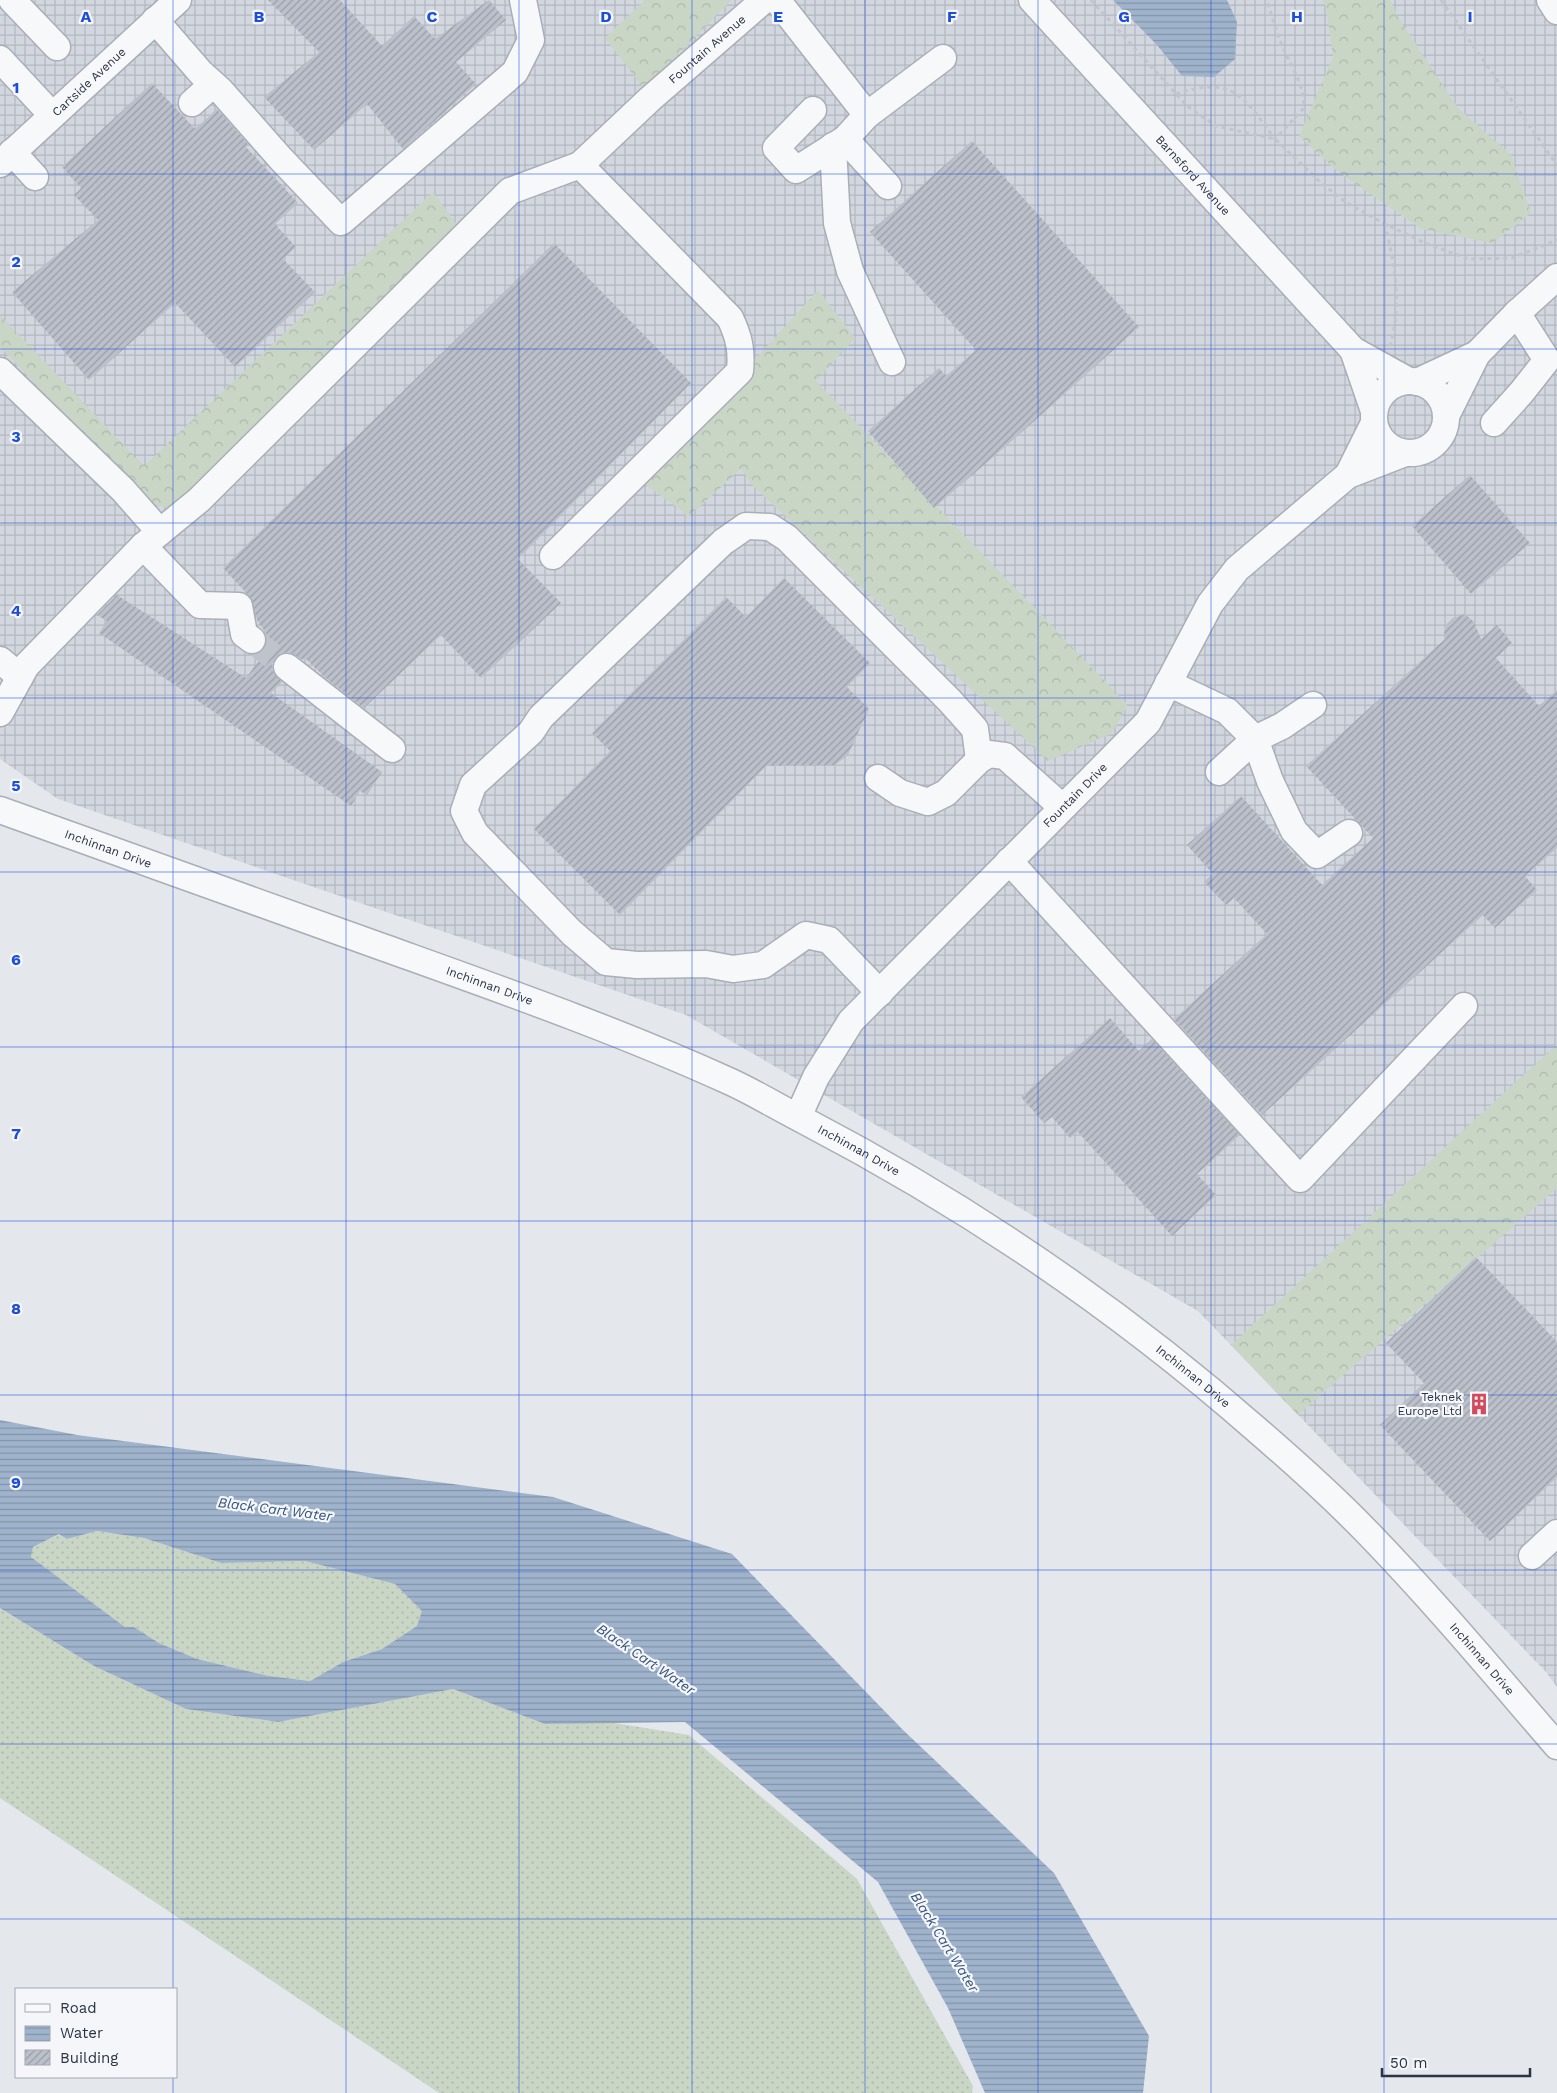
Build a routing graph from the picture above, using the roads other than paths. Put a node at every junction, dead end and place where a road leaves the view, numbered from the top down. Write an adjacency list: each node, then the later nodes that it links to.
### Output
1 (12, 0): 10 (street)
2 (178, 0): 9 (street, Cartside Avenue)
3 (523, 0): 13 (street)
4 (764, 0): 20 (street, Fountain Avenue)
5 (777, 0): 17 (street)
6 (1032, 0): 25 (street, Barnsford Avenue)
7 (1550, 0): 8 (street)
8 (1557, 11)
9 (155, 20): 13 (street); 16 (street, Cartside Avenue)
10 (57, 47)
11 (943, 58): 17 (street)
12 (0, 59): 16 (street)
13 (212, 84): 14 (street)
14 (192, 103)
15 (813, 110): 18 (street)
16 (52, 115): 19 (street, Cartside Avenue)
17 (867, 115): 18 (street)
18 (839, 143): 22 (street); 27 (street)
19 (6, 158): 21 (street)
20 (580, 165): 35 (street); 36 (street)
21 (36, 177)
22 (888, 186)
23 (1557, 277): 24 (street)
24 (1517, 312): 26 (street); 32 (street)
25 (1353, 350): 29 (street, Barnsford Avenue); 31 (street, Barnsford Avenue)
26 (1477, 354): 29 (street); 30 (street)
27 (892, 362)
28 (0, 371): 35 (street)
29 (1413, 381): 30 (street); 31 (street)
30 (1446, 416): 33 (street)
31 (1374, 417): 33 (street); 34 (street, Fountain Drive)
32 (1494, 422)
33 (1405, 453): 34 (street, Fountain Drive)
34 (1348, 475): 41 (street, Fountain Drive)
35 (152, 539): 37 (street); 40 (street)
36 (553, 556)
37 (252, 640)
38 (0, 660): 40 (street)
39 (287, 668): 45 (street)
40 (20, 677): 43 (street)
41 (1168, 683): 44 (street); 49 (street, Fountain Drive)
42 (1313, 705): 44 (street)
43 (0, 713)
44 (1255, 739): 47 (street); 51 (street)
45 (392, 749)
46 (979, 760): 48 (street); 49 (street); 53 (street)
47 (1219, 772)
48 (878, 778)
49 (1062, 808): 52 (street, Fountain Drive)
50 (0, 810): 55 (street, Inchinnan Drive)
51 (1349, 833)
52 (1009, 861): 53 (street, Fountain Drive); 54 (street)
53 (880, 993): 55 (street, Fountain Drive)
54 (1464, 1006)
55 (798, 1117): 58 (street, Inchinnan Drive)
56 (1557, 1533): 57 (street)
57 (1532, 1556)
58 (1557, 1746)

